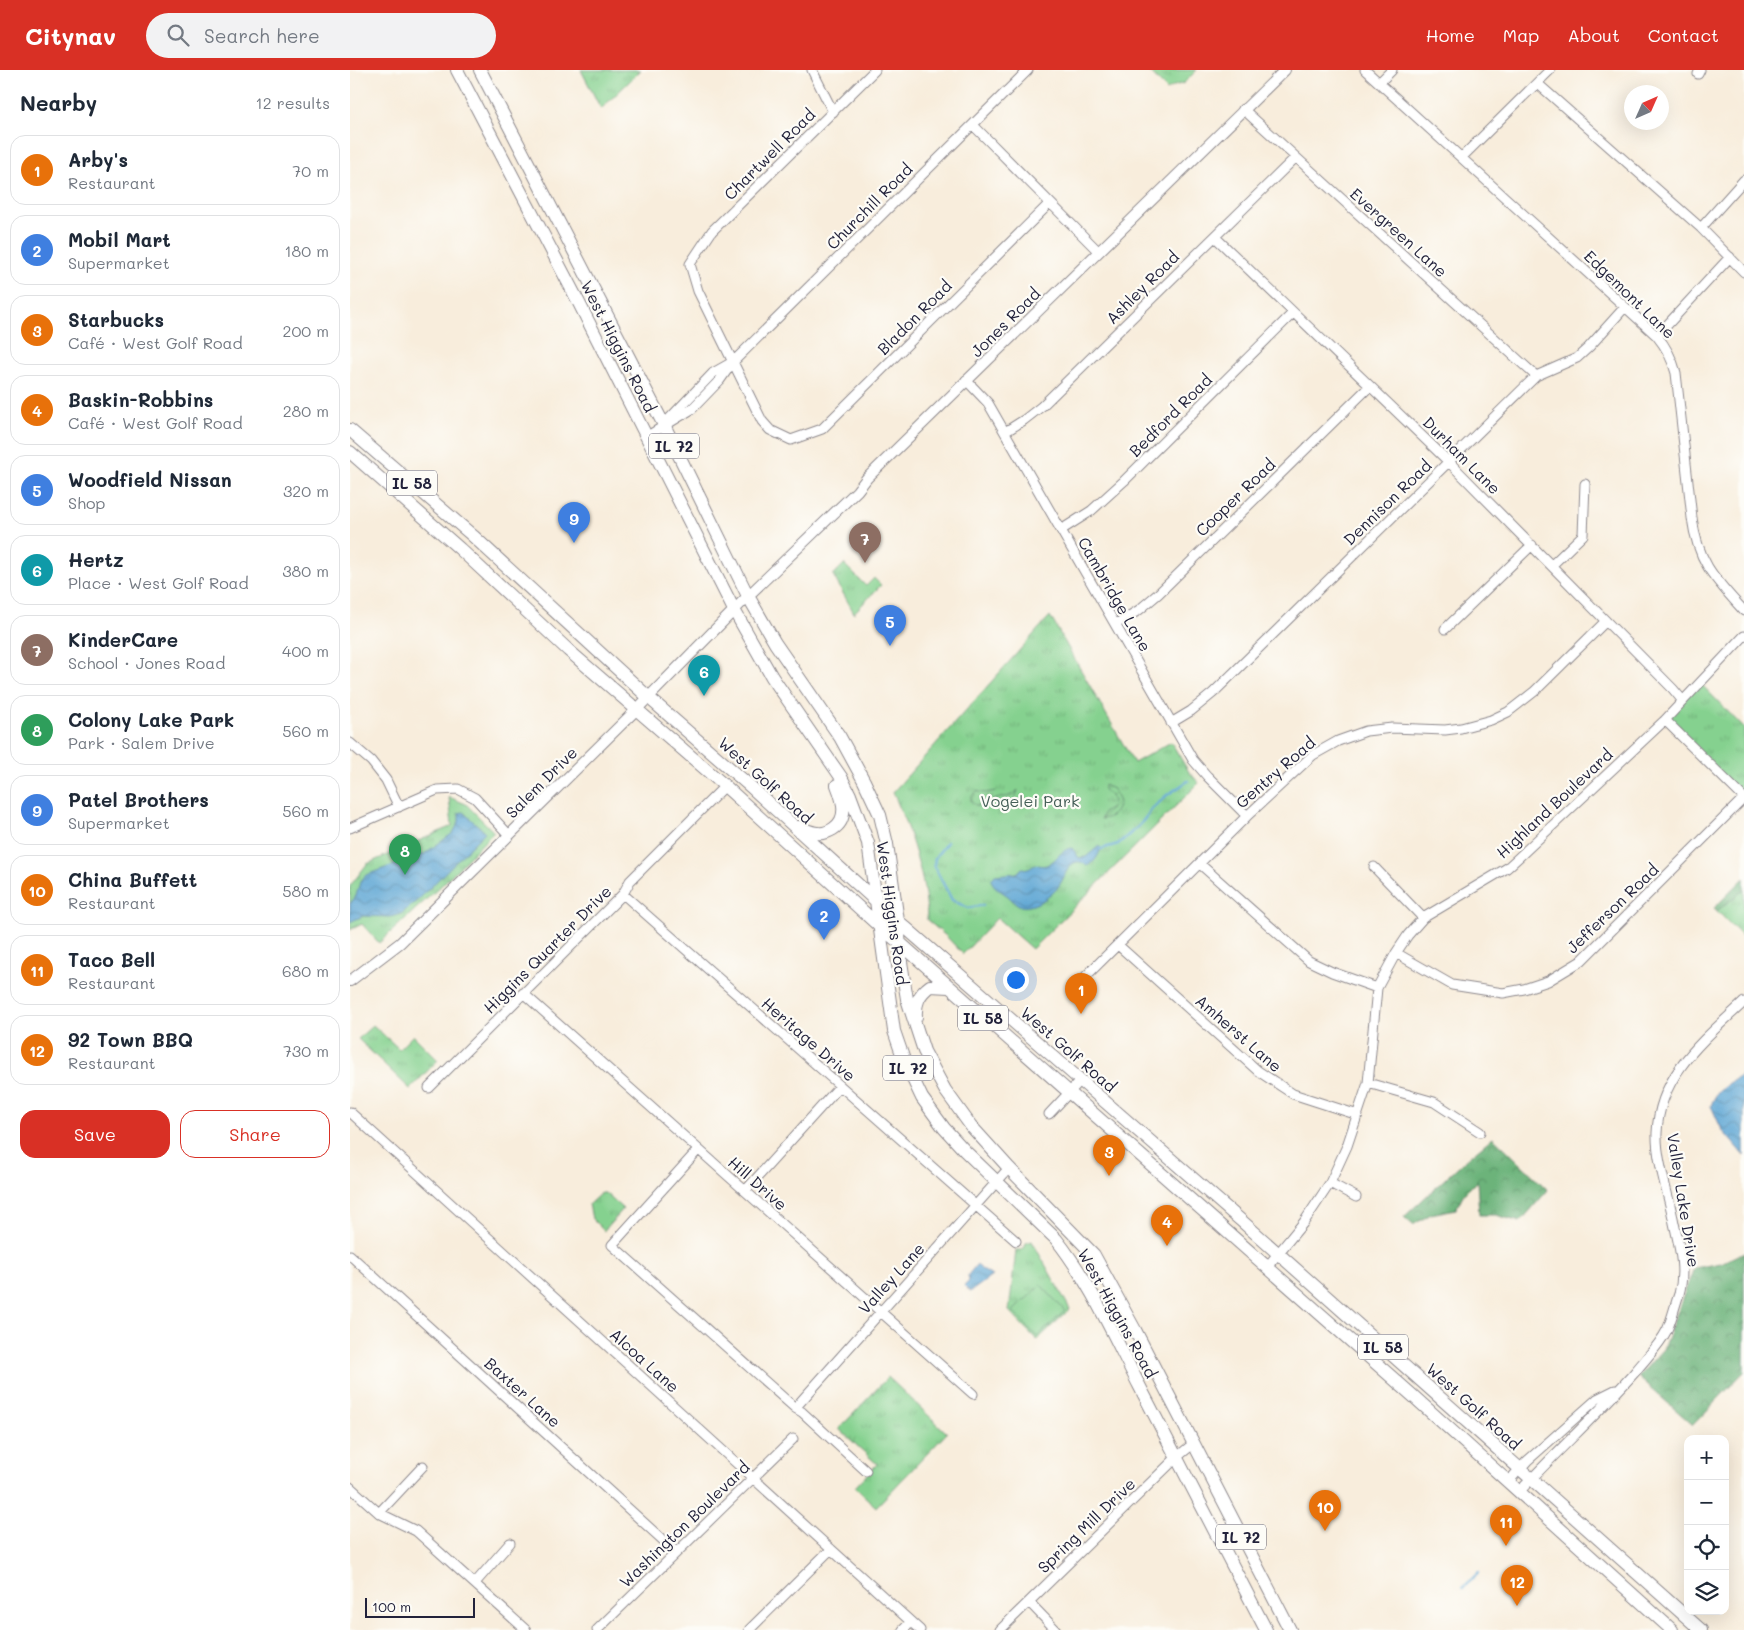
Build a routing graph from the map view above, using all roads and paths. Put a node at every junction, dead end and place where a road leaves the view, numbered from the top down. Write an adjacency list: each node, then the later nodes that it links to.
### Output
1 (457, 70): 34 (main road, West Higgins Road / IL 72)
2 (480, 70): 31 (main road, West Higgins Road / IL 72)
3 (812, 70): 13 (street)
4 (875, 70): 13 (street, Chartwell Road)
5 (1028, 70): 14 (street, Churchill Road)
6 (1285, 70): 12 (street, Jones Road)
7 (1365, 70): 10 (street, Edgemont Lane)
8 (1392, 70): 10 (street)
9 (1550, 70): 11 (street)
10 (1379, 83): 16 (street, Edgemont Lane)
11 (1537, 83): 16 (street); 19 (street)
12 (1243, 109): 15 (street, Evergreen Lane); 21 (street, Jones Road)
13 (833, 112): 27 (street, Chartwell Road)
14 (973, 125): 18 (street); 27 (street, Churchill Road)
15 (1295, 158): 20 (street, Ashley Road); 28 (street, Evergreen Lane)
16 (1462, 158): 24 (street, Edgemont Lane)
17 (1744, 180): 19 (street)
18 (1050, 203): 21 (street); 27 (street, Bladon Road)
19 (1701, 228): 22 (street)
20 (1215, 237): 25 (street, Durham Lane); 33 (street, Ashley Road)
21 (1098, 251): 29 (street, Jones Road)
22 (1730, 257): 23 (street); 26 (street)
23 (1744, 272)
24 (1625, 307): 26 (street, Edgemont Lane); 28 (street, Dennison Road)
25 (1293, 313): 30 (street, Durham Lane); 38 (street, Bedford Road)
26 (1657, 336): 43 (street, Edgemont Lane)
27 (732, 363): 31 (street, Churchill Road)
28 (1536, 376): 36 (street, Dennison Road)
29 (966, 380): 33 (street, Cambridge Lane); 41 (street, Jones Road)
30 (1370, 386): 36 (street, Durham Lane); 45 (street, Cooper Road)
31 (664, 425): 34 (street, Churchill Road); 41 (main road, West Higgins Road / IL 72)
32 (350, 430): 48 (main road, West Golf Road / IL 58)
33 (1005, 432): 38 (street, Cambridge Lane)
34 (646, 436): 42 (main road, West Higgins Road / IL 72)
35 (350, 452): 50 (main road, West Golf Road / IL 58)
36 (1448, 462): 39 (street, Durham Lane); 52 (street, Dennison Road)
37 (1585, 484): 40 (street)
38 (1061, 530): 45 (street, Cambridge Lane)
39 (1532, 545): 40 (street, Durham Lane); 46 (street)
40 (1552, 565): 44 (street, Durham Lane)
41 (748, 596): 42 (street, Salem Drive); 67 (main road, West Higgins Road / IL 72)
42 (734, 610): 48 (street, Salem Drive); 54 (main road, West Higgins Road / IL 72)
43 (1744, 611)
44 (1606, 621): 49 (street, Durham Lane); 58 (street, Gentry Road)
45 (1116, 624): 52 (street, Cambridge Lane)
46 (1445, 629)
47 (1744, 636): 49 (street, Highland Boulevard)
48 (648, 697): 50 (street, Salem Drive); 59 (main road, West Golf Road / IL 58)
49 (1683, 701): 51 (street, Highland Boulevard)
50 (636, 710): 55 (main road, West Golf Road / IL 58); 61 (street, Salem Drive)
51 (1665, 720): 56 (street); 66 (street, Highland Boulevard)
52 (1171, 722): 58 (street, Cambridge Lane)
53 (350, 743): 57 (street)
54 (825, 755): 59 (main road); 65 (main road, West Higgins Road / IL 72)
55 (725, 786): 64 (street, Higgins Quarter Drive); 68 (main road, West Golf Road / IL 58)
56 (1744, 798): 71 (street, Jefferson Road)
57 (399, 807): 60 (street); 61 (street)
58 (1247, 816): 62 (street, Gentry Road)
59 (790, 823): 65 (main road, West Golf Road / IL 58)
60 (350, 828)
61 (509, 835): 72 (street, Salem Drive)
62 (1200, 864): 70 (street, Gentry Road); 75 (street)
63 (1374, 867): 66 (street)
64 (623, 894): 76 (street, Higgins Quarter Drive); 81 (street, Heritage Drive)
65 (874, 900): 67 (main road, West Golf Road / IL 58); 68 (main road, West Higgins Road / IL 72)
66 (1423, 918): 71 (street, Highland Boulevard)
67 (898, 921): 69 (main road, West Higgins Road / IL 72); 79 (main road, West Golf Road / IL 58)
68 (878, 925): 69 (main road, West Golf Road / IL 58); 90 (main road, West Higgins Road / IL 72)
69 (900, 943): 74 (main road, West Golf Road / IL 58); 78 (main road, West Higgins Road / IL 72)
70 (1118, 945): 73 (street, Gentry Road); 86 (street, Amherst Lane)
71 (1396, 953): 75 (street, Highland Boulevard)
72 (350, 981)
73 (1079, 983)
74 (949, 987): 78 (main road); 83 (main road, West Golf Road / IL 58)
75 (1377, 988): 80 (street, Highland Boulevard)
76 (523, 993): 82 (street, Higgins Quarter Drive); 88 (street, Hill Drive)
77 (1744, 1002): 100 (street, Valley Lake Drive)
78 (917, 1032): 89 (main road, West Higgins Road / IL 72)
79 (1080, 1081): 83 (street); 96 (main road, West Golf Road / IL 58)
80 (1368, 1083): 86 (street, Highland Boulevard); 87 (street)
81 (840, 1086): 92 (street); 94 (street, Heritage Drive)
82 (429, 1088)
83 (1068, 1093): 85 (street); 98 (main road, West Golf Road / IL 58)
84 (350, 1112): 109 (street, Alcoa Lane)
85 (1049, 1114)
86 (1358, 1115): 91 (street, Highland Boulevard)
87 (1480, 1132)
88 (698, 1150): 92 (street, Hill Drive); 102 (street)
89 (1009, 1168): 90 (street, Valley Lane); 104 (main road, West Higgins Road / IL 72)
90 (997, 1182): 94 (street, Valley Lane); 105 (main road, West Higgins Road / IL 72)
91 (1330, 1183): 93 (street); 96 (street, Highland Boulevard)
92 (745, 1191): 99 (street, Hill Drive)
93 (1356, 1197)
94 (976, 1205): 95 (street, Heritage Drive); 99 (street, Valley Lane)
95 (1016, 1241)
96 (1278, 1254): 98 (street, Highland Boulevard); 107 (main road, West Golf Road / IL 58)
97 (350, 1255): 117 (street, Baxter Lane)
98 (1267, 1267): 111 (main road, West Golf Road / IL 58)
99 (881, 1311): 101 (street, Hill Drive); 102 (street, Valley Lane)
100 (1622, 1387): 107 (street, Valley Lake Drive); 110 (street, Valley Lake Drive)
101 (973, 1394)
102 (795, 1408): 108 (street)
103 (793, 1439): 109 (street, Washington Boulevard)
104 (1193, 1444): 105 (street, Spring Mill Drive); 129 (main road, West Higgins Road / IL 72)
105 (1176, 1457): 119 (street, Spring Mill Drive); 128 (main road, West Higgins Road / IL 72)
106 (423, 1466): 114 (street)
107 (1520, 1469): 110 (main road, West Golf Road / IL 58); 111 (street, Valley Lake Drive)
108 (866, 1471)
109 (752, 1478): 116 (street, Alcoa Lane); 117 (street, Washington Boulevard)
110 (1532, 1479): 113 (street, Valley Lake Drive); 131 (main road, West Golf Road / IL 58)
111 (1508, 1482): 113 (main road, West Golf Road / IL 58)
112 (350, 1487): 114 (street)
113 (1520, 1492): 130 (main road, West Golf Road / IL 58)
114 (379, 1513): 118 (street)
115 (510, 1543): 118 (street)
116 (831, 1549): 120 (street, Alcoa Lane); 123 (street)
117 (676, 1552): 122 (street, Washington Boulevard)
118 (475, 1583): 121 (street)
119 (1029, 1602): 126 (street, Spring Mill Drive); 127 (street)
120 (911, 1622): 124 (street); 125 (street, Alcoa Lane)
121 (526, 1630)
122 (597, 1630)
123 (749, 1630)
124 (903, 1630)
125 (920, 1630)
126 (1000, 1630)
127 (1056, 1630)
128 (1266, 1630)
129 (1290, 1630)
130 (1672, 1630)
131 (1701, 1630)

